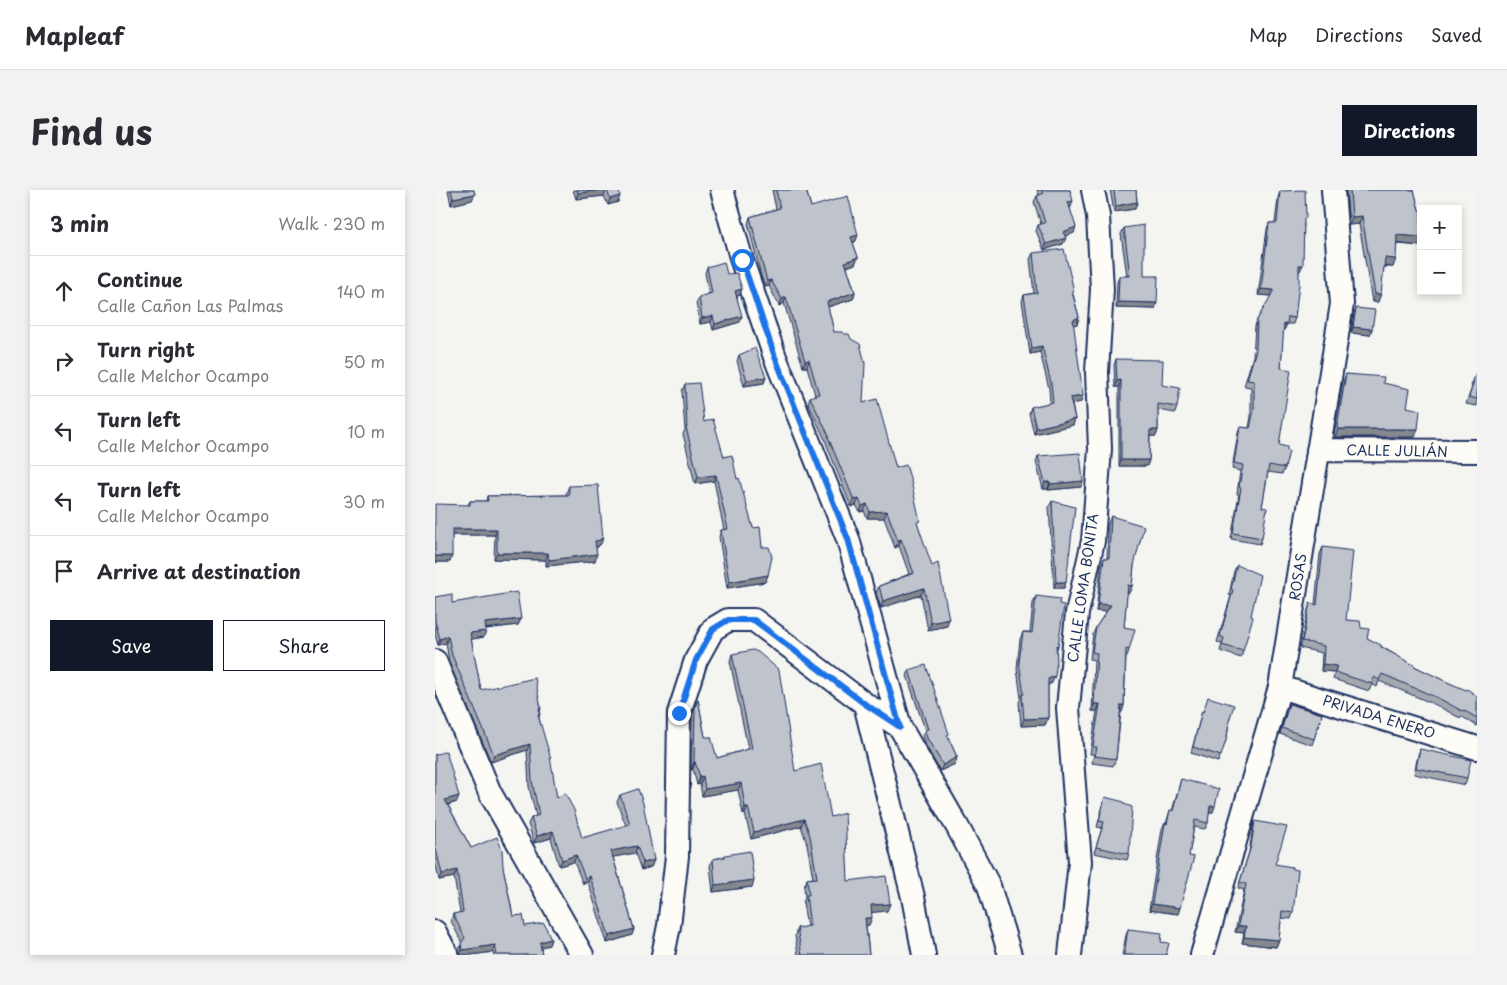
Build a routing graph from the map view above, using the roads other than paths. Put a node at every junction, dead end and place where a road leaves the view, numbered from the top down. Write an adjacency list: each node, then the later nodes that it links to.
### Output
1 (722, 190): 9 (street)
2 (1093, 190): 17 (street, CALLE LOMA BONITA)
3 (1333, 190): 4 (street, ROSAS)
4 (1318, 450): 5 (street, CALLE JULIÁN); 7 (street, ROSAS)
5 (1477, 451)
6 (435, 661): 13 (street)
7 (1280, 687): 10 (street, PRIVADA ENERO); 18 (street, ROSAS)
8 (865, 704): 9 (street); 14 (street); 15 (street)
9 (900, 727): 16 (street)
10 (1477, 748)
11 (435, 932): 12 (street)
12 (447, 955)
13 (582, 955)
14 (663, 955)
15 (924, 955)
16 (1011, 955)
17 (1071, 955)
18 (1202, 955)

